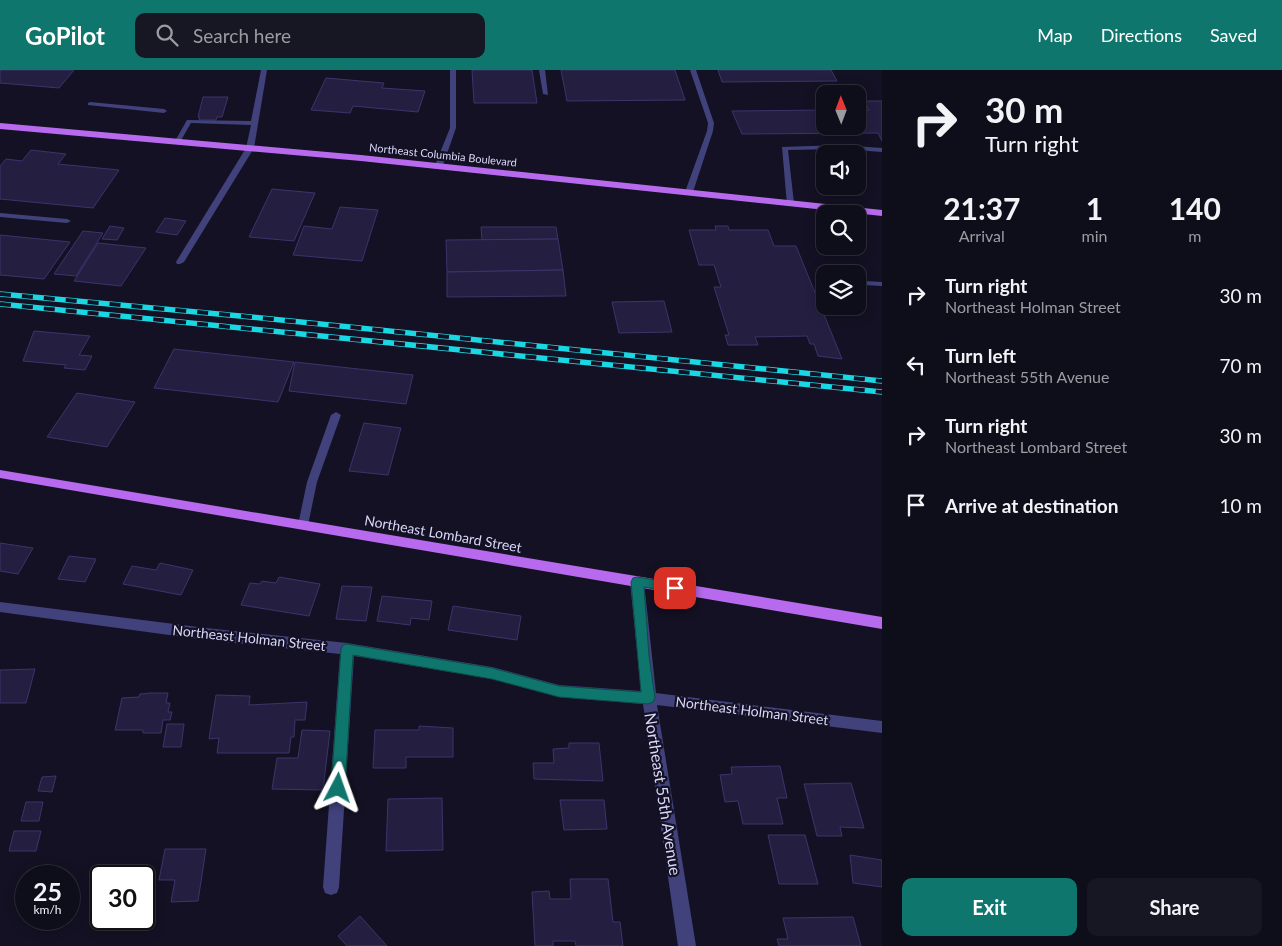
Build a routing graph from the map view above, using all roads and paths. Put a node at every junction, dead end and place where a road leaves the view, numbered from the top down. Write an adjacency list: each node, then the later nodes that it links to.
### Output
1 (264, 70): 8 (lane)
2 (452, 70): 13 (lane)
3 (542, 70): 5 (lane)
4 (693, 70): 14 (lane)
5 (546, 94)
6 (90, 104): 7 (lane)
7 (164, 111)
8 (254, 123): 10 (lane); 11 (lane)
9 (0, 126): 10 (main road, Northeast Columbia Boulevard)
10 (178, 141): 11 (main road, Northeast Columbia Boulevard)
11 (250, 148): 13 (main road, Northeast Columbia Boulevard); 19 (lane)
12 (882, 150): 15 (lane)
13 (439, 165): 14 (main road, Northeast Columbia Boulevard)
14 (689, 192): 15 (main road, Northeast Columbia Boulevard)
15 (790, 203): 16 (main road, Northeast Columbia Boulevard)
16 (882, 213)
17 (0, 215): 18 (lane)
18 (67, 221)
19 (180, 262)
20 (867, 284): 21 (lane)
21 (882, 284)
22 (336, 415): 24 (lane)
23 (0, 474): 24 (main road, Northeast Lombard Street)
24 (303, 525): 25 (main road, Northeast Lombard Street)
25 (637, 582): 27 (main road, Northeast Lombard Street); 29 (street, Northeast 55th Avenue)
26 (0, 607): 28 (street, Northeast Holman Street)
27 (882, 623)
28 (347, 649): 29 (street, Northeast Holman Street); 31 (street)
29 (648, 698): 30 (street, Northeast Holman Street); 32 (street, Northeast 55th Avenue)
30 (882, 727)
31 (331, 887)
32 (687, 946)

